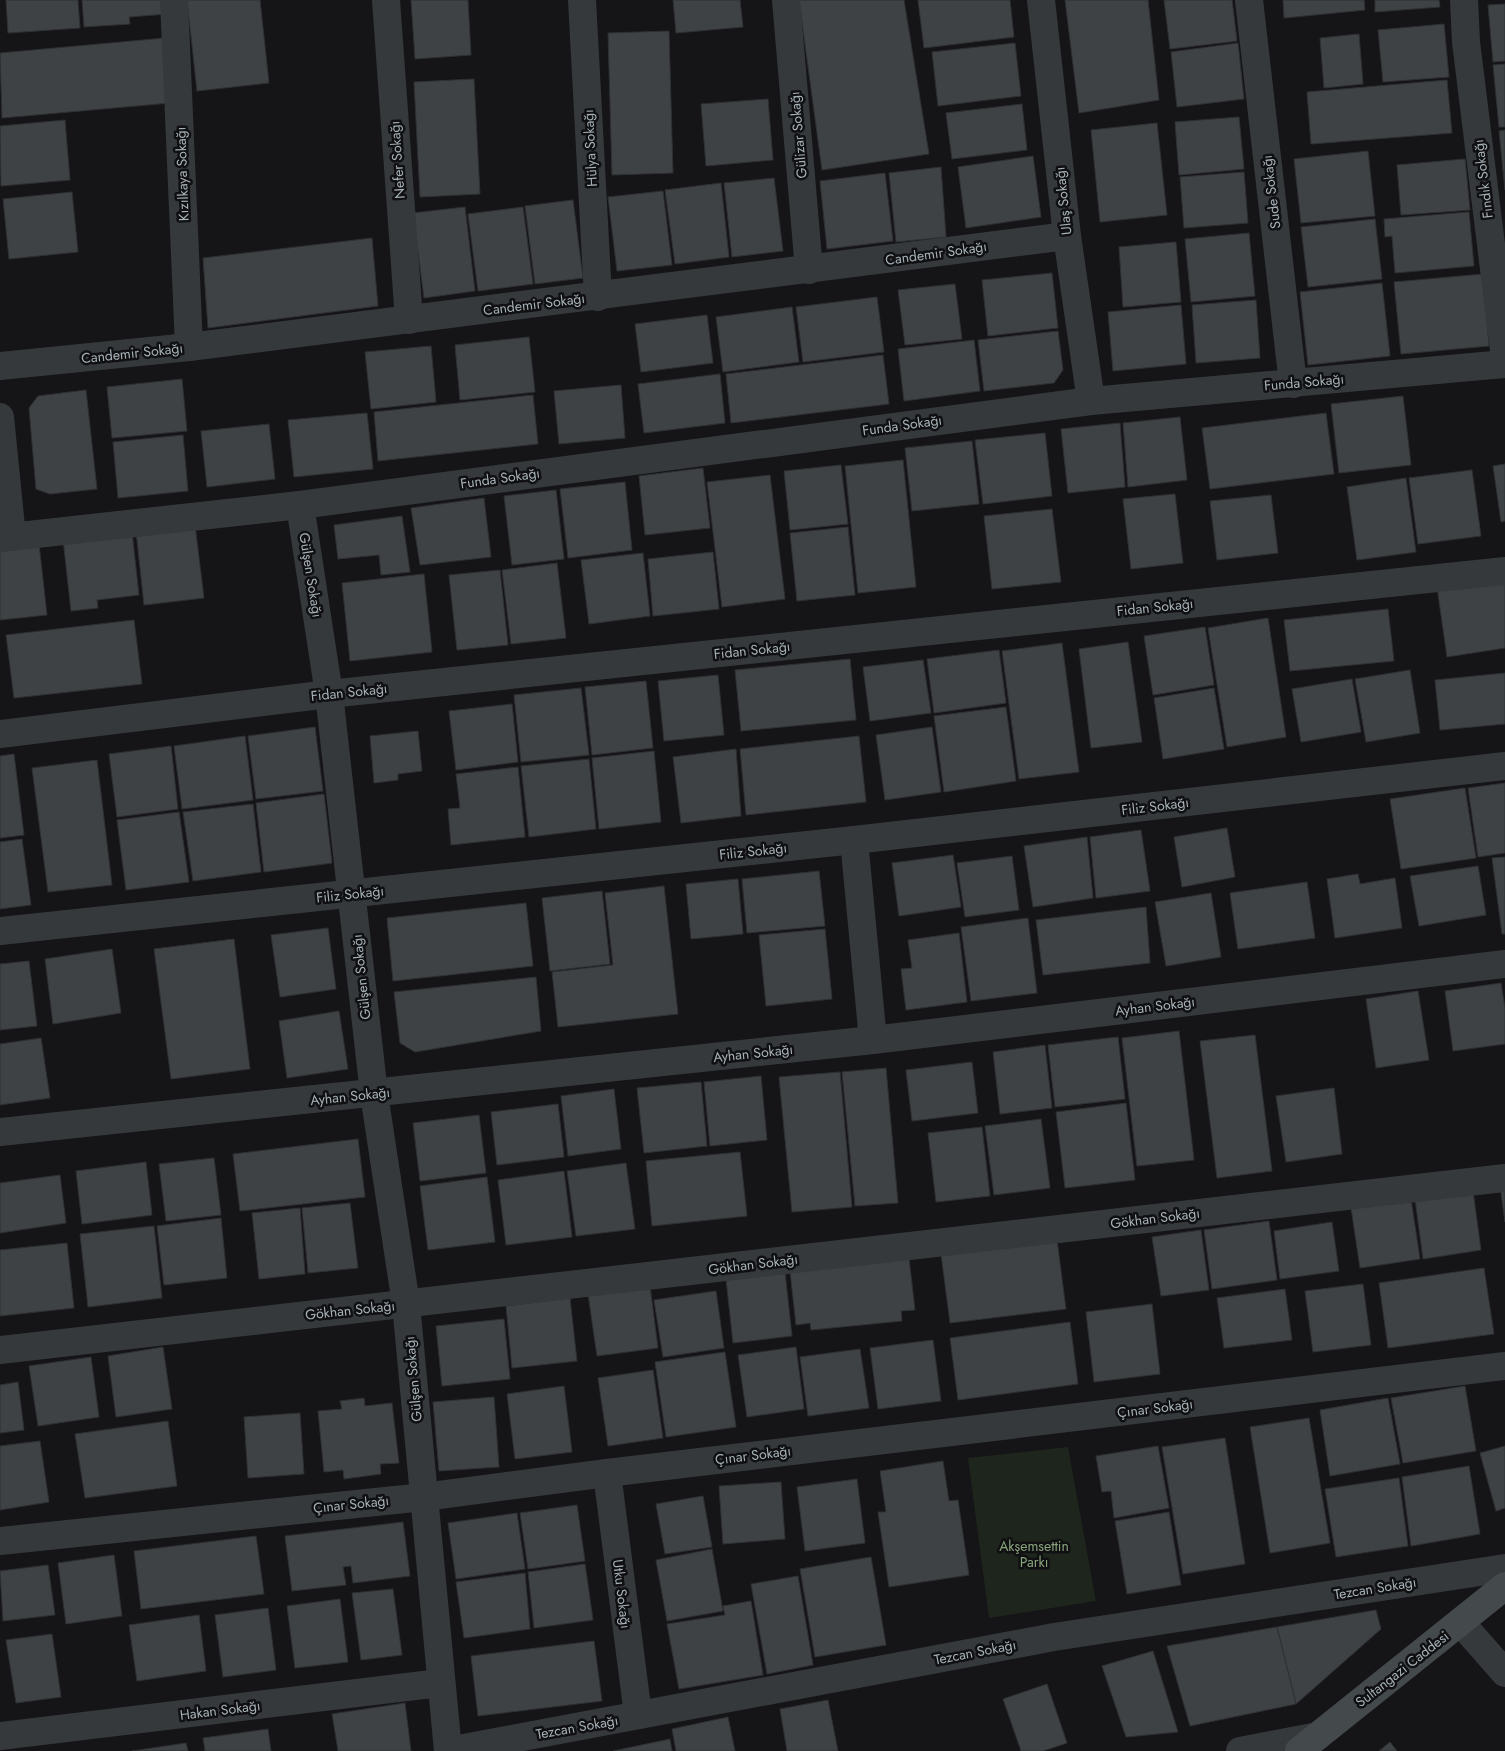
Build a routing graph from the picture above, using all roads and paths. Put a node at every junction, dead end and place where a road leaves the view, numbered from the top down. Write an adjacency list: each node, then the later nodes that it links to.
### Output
1 (174, 0): 12 (street, Kızılkaya Sokağı)
2 (386, 0): 11 (street, Nefer Sokağı)
3 (582, 0): 10 (street, Hülya Sokağı)
4 (786, 0): 9 (street, Gülizar Sokağı)
5 (1041, 0): 8 (street, Ulaş Sokağı)
6 (1249, 0): 16 (street, Sude Sokağı)
7 (1464, 0): 13 (street, Fındık Sokağı)
8 (1067, 236): 9 (street, Candemir Sokağı); 17 (street, Ulaş Sokağı)
9 (809, 270): 10 (street, Candemir Sokağı)
10 (598, 296): 11 (street, Candemir Sokağı)
11 (409, 320): 12 (street, Candemir Sokağı)
12 (189, 347): 15 (street, Candemir Sokağı)
13 (1505, 358)
14 (1505, 364): 16 (street, Funda Sokağı)
15 (0, 366)
16 (1293, 384): 17 (street, Funda Sokağı)
17 (1091, 400): 19 (street, Funda Sokağı)
18 (0, 417): 20 (street)
19 (300, 505): 20 (street); 22 (street, Gülşen Sokağı)
20 (6, 537)
21 (1505, 571): 22 (street, Fidan Sokağı)
22 (329, 694): 23 (street, Fidan Sokağı); 26 (street, Gülşen Sokağı)
23 (0, 734)
24 (1505, 766): 25 (street, Filiz Sokağı)
25 (854, 840): 26 (street, Filiz Sokağı); 29 (street)
26 (351, 894): 27 (street, Filiz Sokağı); 30 (street, Gülşen Sokağı)
27 (0, 931)
28 (1505, 964): 29 (street, Ayhan Sokağı)
29 (873, 1040): 30 (street, Ayhan Sokağı)
30 (374, 1094): 31 (street, Ayhan Sokağı); 33 (street, Gülşen Sokağı)
31 (0, 1132)
32 (1505, 1178): 33 (street, Gökhan Sokağı)
33 (406, 1304): 34 (street, Gökhan Sokağı); 37 (street, Gülşen Sokağı)
34 (0, 1350)
35 (1505, 1366): 36 (street, Çınar Sokağı)
36 (607, 1473): 37 (street, Çınar Sokağı); 44 (street, Utku Sokağı)
37 (424, 1497): 38 (street, Çınar Sokağı); 43 (street, Gülşen Sokağı)
38 (0, 1541)
39 (1505, 1568): 44 (street, Tezcan Sokağı)
40 (1505, 1586): 41 (main road, Sultangazi Caddesi)
41 (1461, 1623): 42 (street); 46 (main road, Sultangazi Caddesi)
42 (1505, 1673)
43 (440, 1683): 45 (street, Hakan Sokağı); 47 (street, Gülşen Sokağı)
44 (638, 1716): 47 (street, Tezcan Sokağı)
45 (0, 1736)
46 (1308, 1743): 48 (street)
47 (448, 1751)
48 (1240, 1751)

